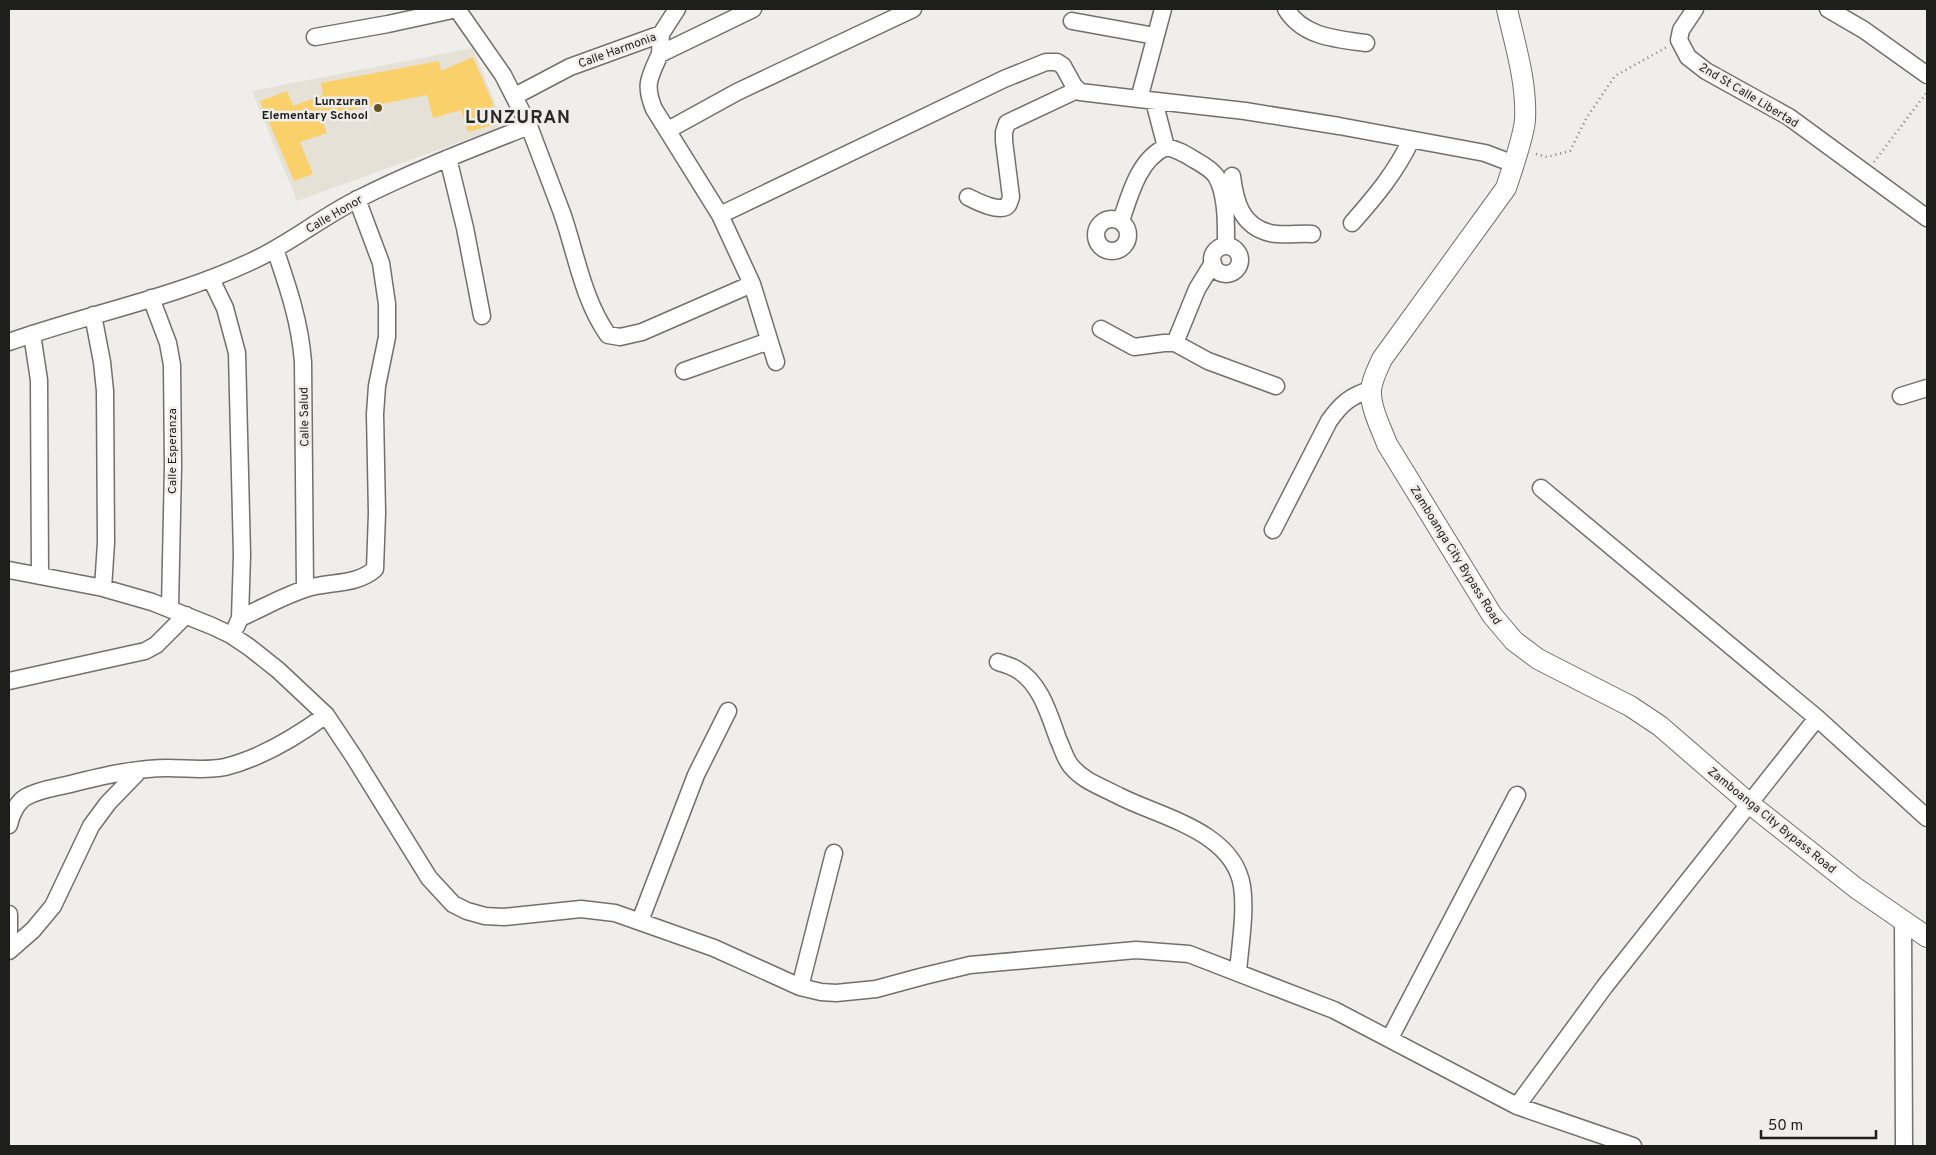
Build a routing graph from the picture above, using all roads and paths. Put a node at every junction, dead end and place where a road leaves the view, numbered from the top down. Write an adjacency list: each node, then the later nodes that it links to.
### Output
1 (457, 9): 13 (street); 20 (street)
2 (677, 9): 11 (street)
3 (753, 9): 16 (street, Calle Harmonia)
4 (913, 9): 23 (street)
5 (1163, 9): 12 (street)
6 (1286, 9): 15 (street)
7 (1508, 9): 26 (main road)
8 (1696, 9): 14 (street)
9 (1828, 9): 17 (street)
10 (1072, 21): 12 (street)
11 (662, 34): 16 (street, Calle Harmonia); 20 (street, Calle Harmonia)
12 (1155, 36): 21 (street)
13 (315, 37)
14 (1679, 40): 26 (path); 28 (street, 2nd St Calle Libertad)
15 (1366, 42)
16 (660, 54): 23 (street)
17 (1927, 75)
18 (1077, 90): 21 (street); 30 (street); 32 (street)
19 (1927, 92): 28 (path)
20 (515, 96): 22 (street)
21 (1146, 100): 24 (street); 25 (street)
22 (529, 126): 27 (street, Calle Honor); 41 (street)
23 (668, 130): 32 (street)
24 (1411, 140): 26 (street); 35 (street)
25 (1166, 147): 29 (street); 34 (street)
26 (1516, 156): 54 (main road)
27 (448, 158): 31 (street, Calle Honor); 44 (street)
28 (1866, 173): 33 (street, 2nd St Calle Libertad)
29 (1216, 176): 36 (street); 37 (street)
30 (968, 198)
31 (357, 199): 38 (street, Calle Honor); 61 (street)
32 (720, 216): 41 (street)
33 (1927, 218)
34 (1121, 221)
35 (1352, 223)
36 (1312, 234)
37 (1226, 246): 39 (street); 39 (street)
38 (275, 250): 40 (street, Calle Honor); 61 (street, Calle Salud)
39 (1212, 263): 49 (street)
40 (211, 279): 42 (street, Calle Honor); 64 (street)
41 (752, 284): 47 (street)
42 (151, 298): 43 (street, Calle Honor); 62 (street, Calle Esperanza)
43 (94, 315): 46 (street, Calle Honor); 60 (street)
44 (482, 316)
45 (1100, 329): 49 (street)
46 (32, 334): 48 (street, Calle Honor); 59 (street)
47 (770, 341): 50 (street); 51 (street)
48 (9, 342)
49 (1175, 343): 52 (street)
50 (776, 362)
51 (684, 371)
52 (1276, 386)
53 (1927, 388): 55 (street)
54 (1371, 390): 57 (street); 73 (main road, Zamboanga City Bypass Road)
55 (1901, 396)
56 (1541, 488): 70 (street)
57 (1273, 530)
58 (9, 570): 59 (street)
59 (40, 576): 60 (street)
60 (103, 588): 62 (street)
61 (305, 588): 64 (street)
62 (170, 608): 63 (street)
63 (186, 615): 65 (street); 67 (street)
64 (240, 618): 65 (street)
65 (231, 635): 69 (street)
66 (998, 662): 83 (street)
67 (9, 681)
68 (728, 711): 78 (street)
69 (326, 715): 71 (street); 78 (street)
70 (1817, 718): 73 (street); 74 (street)
71 (140, 770): 75 (street); 82 (street)
72 (1517, 795): 85 (street)
73 (1750, 804): 79 (main road, Zamboanga City Bypass Road); 86 (street)
74 (1927, 818)
75 (9, 825)
76 (834, 853): 84 (street)
77 (9, 914): 80 (street)
78 (640, 921): 84 (street)
79 (1903, 921): 81 (main road, Zamboanga City Bypass Road); 88 (street)
80 (9, 934)
81 (1927, 937)
82 (9, 952)
83 (1238, 972): 84 (street); 85 (street)
84 (800, 987)
85 (1390, 1038): 86 (street)
86 (1517, 1106): 87 (street)
87 (1633, 1146)
88 (1904, 1146)

